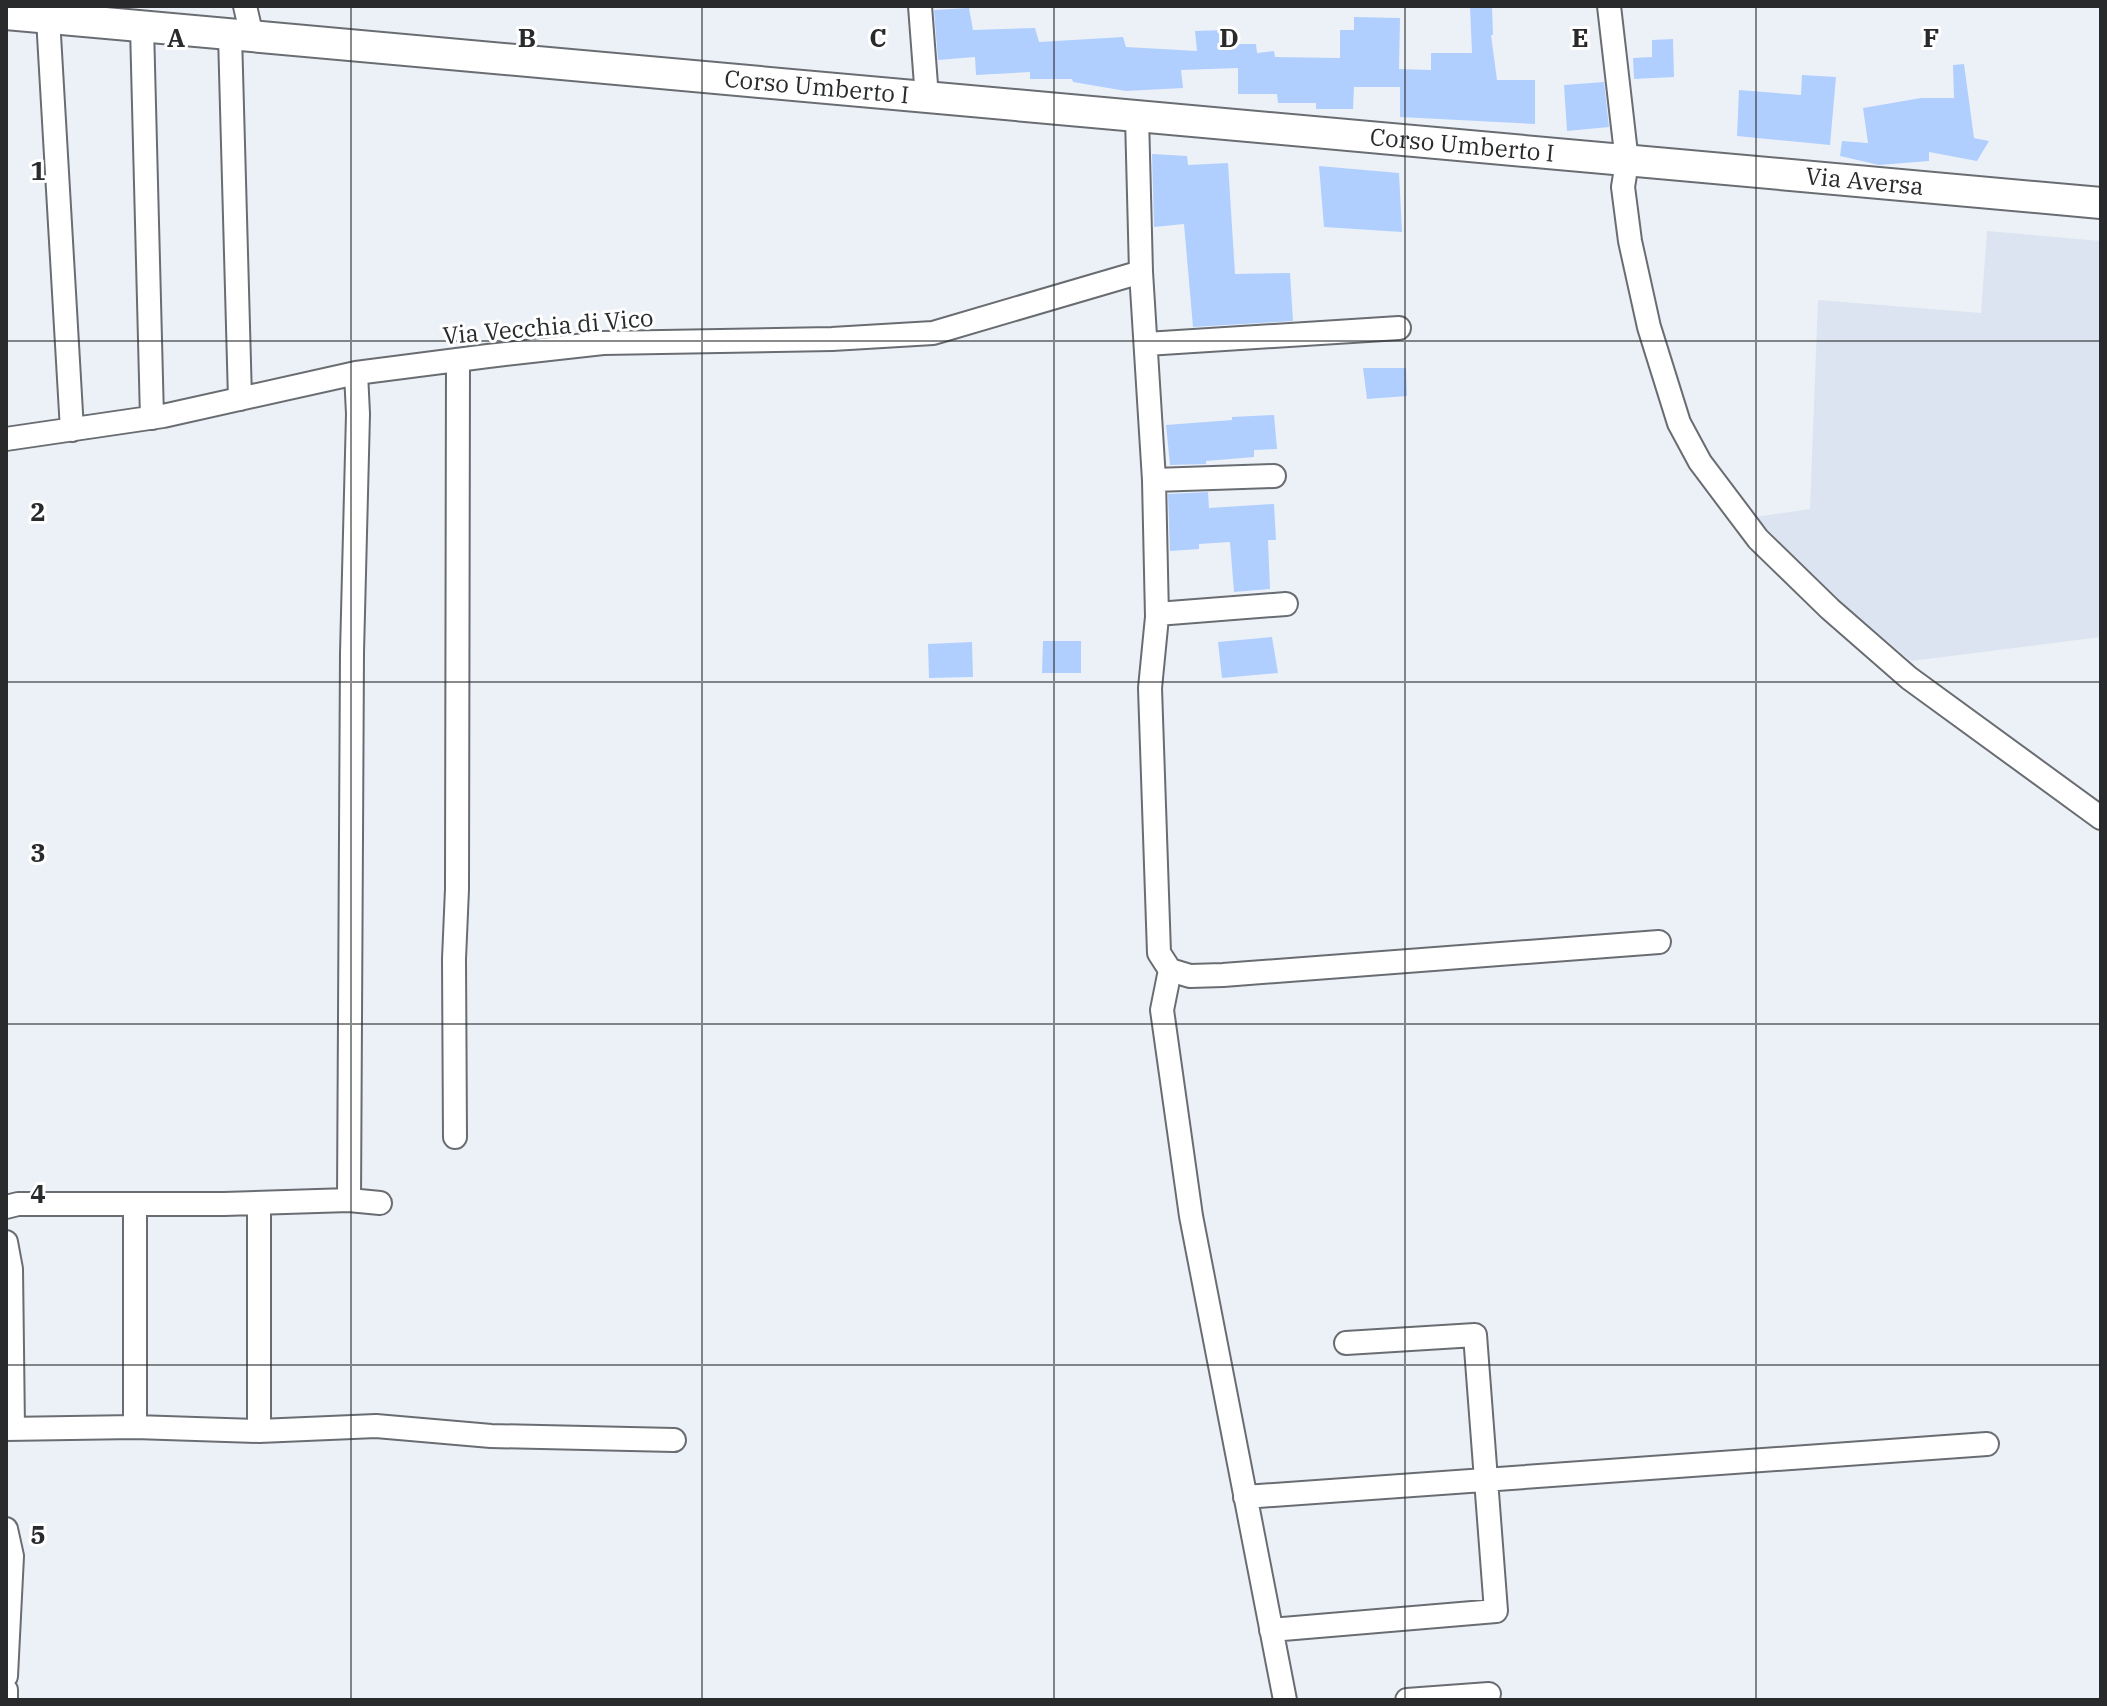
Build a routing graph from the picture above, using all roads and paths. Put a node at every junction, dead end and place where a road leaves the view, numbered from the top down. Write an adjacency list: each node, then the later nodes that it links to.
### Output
1 (245, 6): 7 (street)
2 (920, 6): 8 (street)
3 (1609, 6): 10 (street)
4 (6, 14): 5 (main road, Corso Umberto I)
5 (48, 18): 6 (main road, Corso Umberto I); 19 (street)
6 (142, 27): 7 (main road, Corso Umberto I); 18 (street)
7 (241, 36): 8 (main road, Corso Umberto I); 17 (street)
8 (927, 98): 9 (main road, Corso Umberto I)
9 (1137, 117): 10 (main road, Corso Umberto I); 12 (street)
10 (1627, 162): 11 (main road, Via Aversa); 25 (street)
11 (2101, 203)
12 (1141, 272): 14 (street); 15 (street, Via Vecchia di Vico)
13 (1399, 328): 14 (street)
14 (1146, 344): 22 (street)
15 (458, 360): 16 (street, Via Vecchia di Vico); 28 (street)
16 (356, 373): 17 (street, Via Vecchia di Vico); 29 (street)
17 (240, 399): 18 (street, Via Vecchia di Vico)
18 (152, 418): 19 (street, Via Vecchia di Vico)
19 (72, 430): 20 (street, Via Vecchia di Vico)
20 (6, 439)
21 (1274, 476): 22 (street)
22 (1154, 480): 24 (street)
23 (1286, 604): 24 (street)
24 (1157, 614): 27 (street)
25 (2101, 818)
26 (1659, 942): 27 (street)
27 (1170, 970): 42 (street)
28 (455, 1137)
29 (349, 1200): 30 (street); 31 (street)
30 (259, 1203): 32 (street); 38 (street)
31 (380, 1203)
32 (135, 1205): 33 (street); 36 (street)
33 (6, 1207)
34 (6, 1242): 37 (street)
35 (1346, 1343): 41 (street)
36 (135, 1427): 37 (street); 38 (street)
37 (9, 1429)
38 (259, 1431): 39 (street)
39 (674, 1440)
40 (1987, 1444): 41 (street)
41 (1486, 1480): 42 (street); 44 (street)
42 (1245, 1497): 44 (street)
43 (6, 1529): 45 (street)
44 (1271, 1630): 49 (street)
45 (6, 1676)
46 (6, 1690): 48 (street)
47 (1489, 1694): 50 (street)
48 (6, 1700)
49 (1285, 1700)
50 (1407, 1700)

